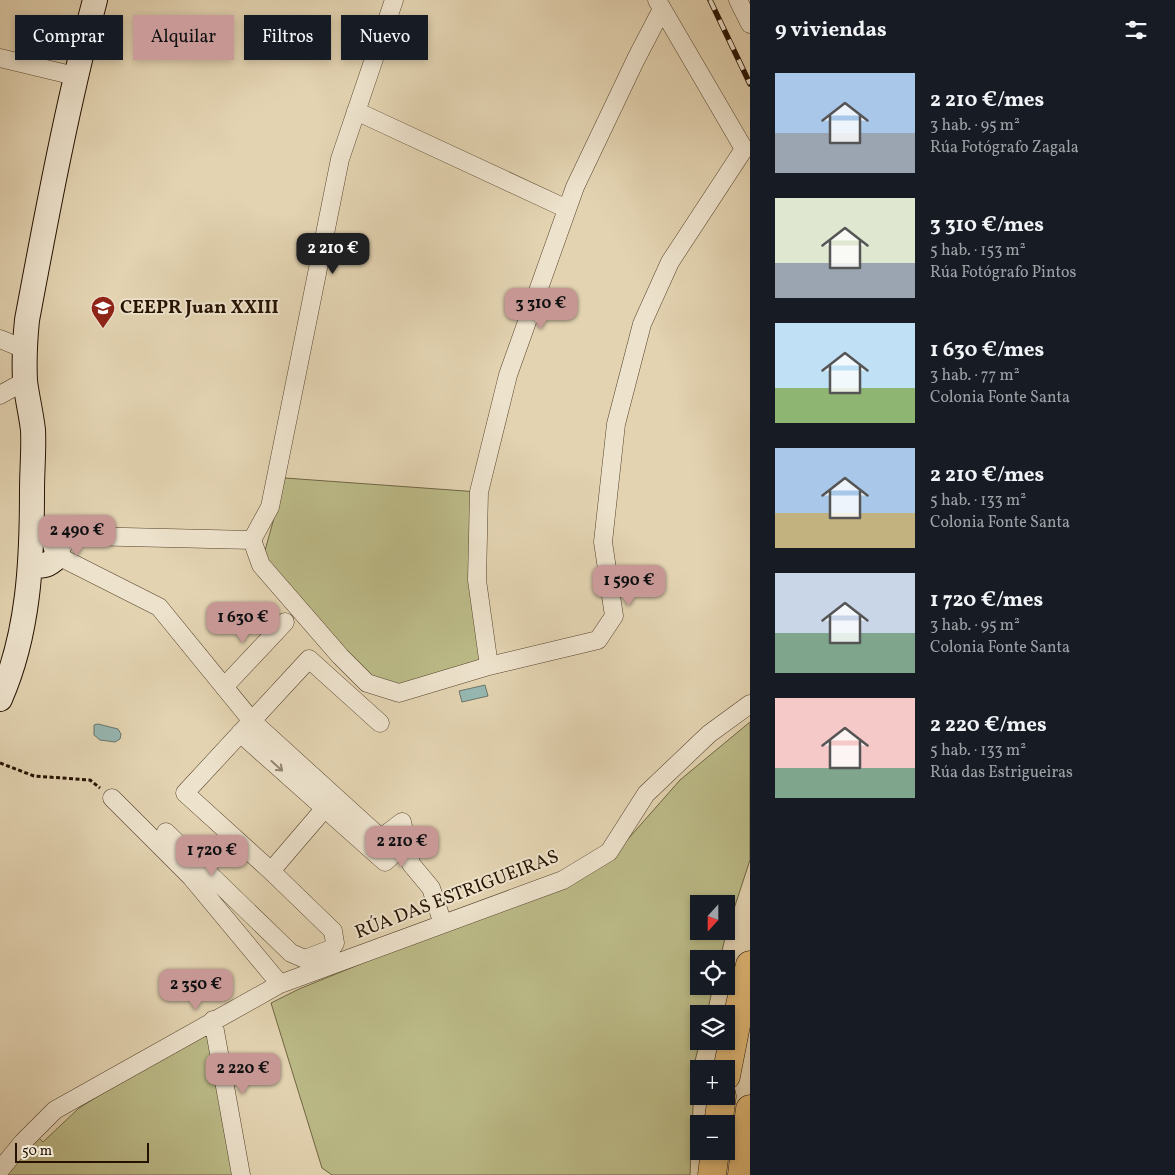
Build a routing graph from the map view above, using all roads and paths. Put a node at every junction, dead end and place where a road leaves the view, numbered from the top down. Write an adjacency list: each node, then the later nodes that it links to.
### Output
1 (95, 0): 7 (street)
2 (394, 0): 8 (street)
3 (738, 0): 5 (street)
4 (659, 5): 9 (street); 19 (street)
5 (750, 24)
6 (0, 58): 7 (street)
7 (75, 76): 11 (street)
8 (356, 110): 9 (street); 15 (street)
9 (568, 209): 19 (street)
10 (0, 339): 11 (street)
11 (24, 349): 12 (street)
12 (26, 381): 13 (street); 14 (street)
13 (0, 395)
14 (32, 528): 16 (street); 17 (street)
15 (252, 540): 16 (street); 19 (street)
16 (58, 556): 17 (street); 20 (street)
17 (30, 564): 21 (street)
18 (285, 622): 20 (street)
19 (489, 666)
20 (224, 687): 24 (street)
21 (0, 699)
22 (750, 704): 31 (street, RÚA DAS ESTRIGUEIRAS)
23 (380, 723): 24 (street)
24 (246, 727): 27 (street); 30 (street)
25 (0, 763): 26 (path)
26 (112, 798): 33 (street)
27 (330, 803): 29 (street); 29 (street); 30 (street)
28 (166, 832): 30 (street)
29 (381, 838): 31 (street)
30 (271, 871)
31 (440, 925): 33 (street, RÚA DAS ESTRIGUEIRAS)
32 (750, 965): 35 (highway)
33 (280, 984): 34 (street, RÚA DAS ESTRIGUEIRAS)
34 (213, 1020): 38 (street, RÚA DAS ESTRIGUEIRAS); 39 (street)
35 (729, 1060)
36 (750, 1109): 41 (highway)
37 (713, 1160): 40 (highway)
38 (0, 1170)
39 (241, 1175)
40 (712, 1175)
41 (742, 1175)

